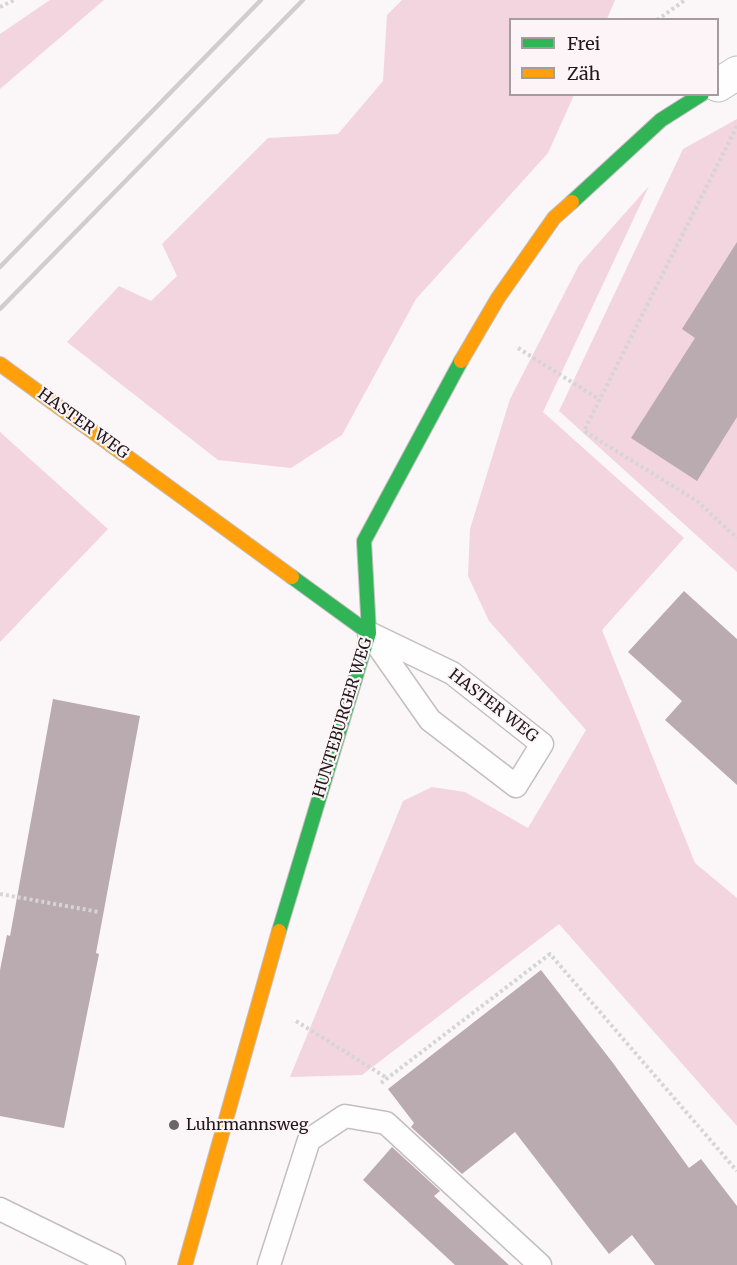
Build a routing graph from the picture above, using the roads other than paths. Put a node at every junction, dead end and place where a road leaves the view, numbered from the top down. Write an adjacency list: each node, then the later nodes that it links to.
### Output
1 (737, 73): 2 (street)
2 (719, 84)
3 (699, 96): 5 (street, HUNTEBURGER WEG)
4 (0, 364): 5 (street, HASTER WEG)
5 (369, 633): 5 (lane, HASTER WEG); 8 (street, HUNTEBURGER WEG)
6 (0, 1209): 7 (lane)
7 (114, 1265)
8 (185, 1265)
9 (269, 1265): 10 (lane)
10 (540, 1265)

